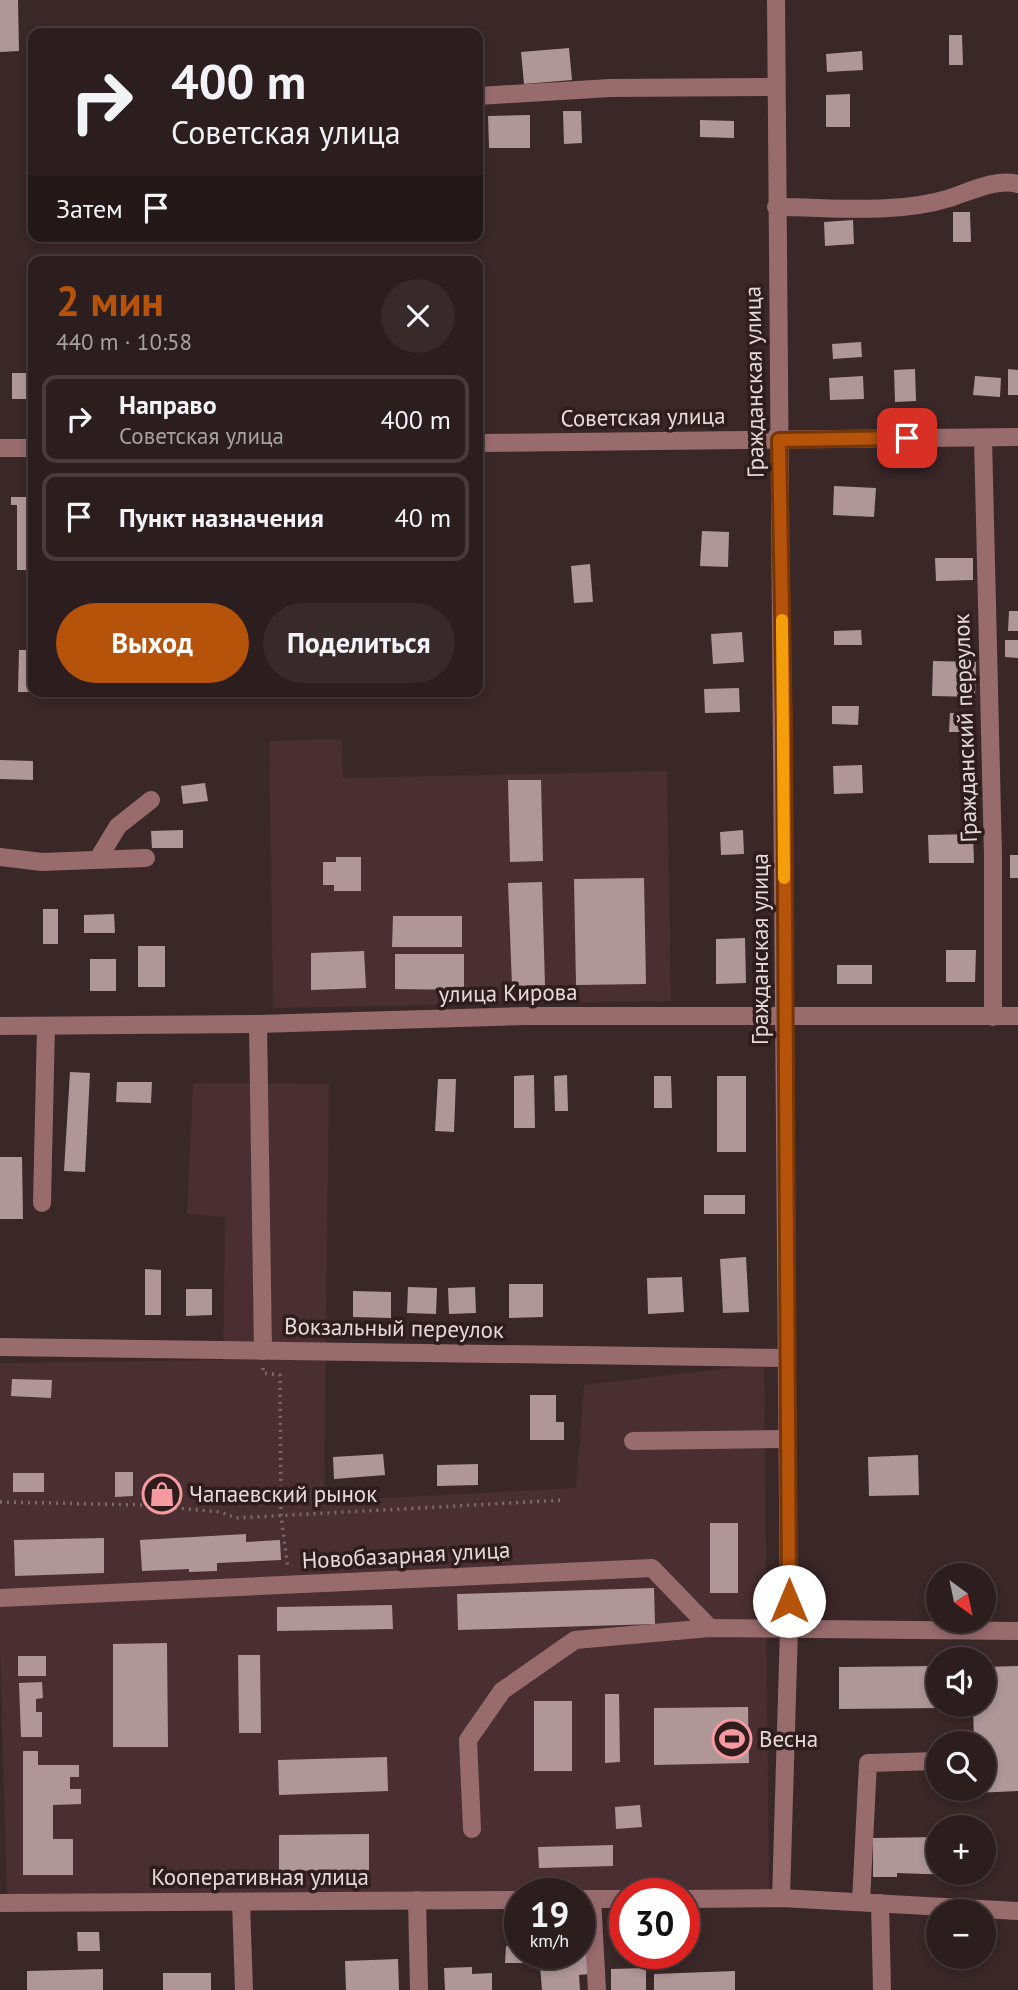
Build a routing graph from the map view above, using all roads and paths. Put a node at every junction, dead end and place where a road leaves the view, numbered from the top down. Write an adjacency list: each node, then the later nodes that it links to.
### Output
1 (776, 0): 2 (street, Гражданская улица)
2 (776, 87): 3 (street); 5 (street, Гражданская улица)
3 (483, 96)
4 (1018, 184): 5 (street)
5 (776, 207): 8 (street, Гражданская улица)
6 (984, 438): 7 (street, Советская улица); 8 (street, Советская улица); 18 (street, Гражданский переулок)
7 (1018, 438)
8 (779, 440): 9 (street, Советская улица); 16 (street, Гражданская улица)
9 (483, 443)
10 (0, 448): 11 (street)
11 (28, 448)
12 (151, 800): 15 (street)
13 (0, 857): 15 (street)
14 (146, 858): 15 (street)
15 (98, 859)
16 (784, 1016): 18 (street, улица Кирова); 19 (street, улица Кирова); 25 (street, Гражданская улица)
17 (1018, 1016): 18 (street, улица Кирова)
18 (993, 1017)
19 (258, 1024): 21 (street, улица Кирова); 24 (street)
20 (0, 1026): 21 (street, улица Кирова)
21 (46, 1026): 22 (street)
22 (42, 1203)
23 (0, 1347): 24 (street, Вокзальный переулок)
24 (263, 1351): 25 (street, Вокзальный переулок); 30 (path)
25 (787, 1358): 26 (street, Гражданская улица)
26 (788, 1439): 27 (street); 34 (street, Гражданская улица)
27 (633, 1441)
28 (565, 1500): 30 (path)
29 (0, 1502): 30 (path)
30 (281, 1516): 31 (path)
31 (287, 1585): 32 (street, Новобазарная улица); 33 (street, Новобазарная улица)
32 (0, 1598)
33 (710, 1628): 34 (street); 37 (street)
34 (789, 1628): 35 (street); 38 (street, Гражданская улица)
35 (1018, 1631)
36 (926, 1761): 43 (street)
37 (472, 1829)
38 (781, 1898): 39 (street); 43 (street)
39 (700, 1899)
40 (417, 1900): 41 (street, Кооперативная улица); 42 (street, Кооперативная улица); 49 (street)
41 (504, 1900)
42 (241, 1902): 44 (street, Кооперативная улица); 48 (street)
43 (861, 1902): 45 (street)
44 (0, 1903)
45 (880, 1903): 46 (street); 51 (street)
46 (1018, 1911)
47 (594, 1969): 50 (street)
48 (244, 1990)
49 (419, 1990)
50 (597, 1990)
51 (882, 1990)

